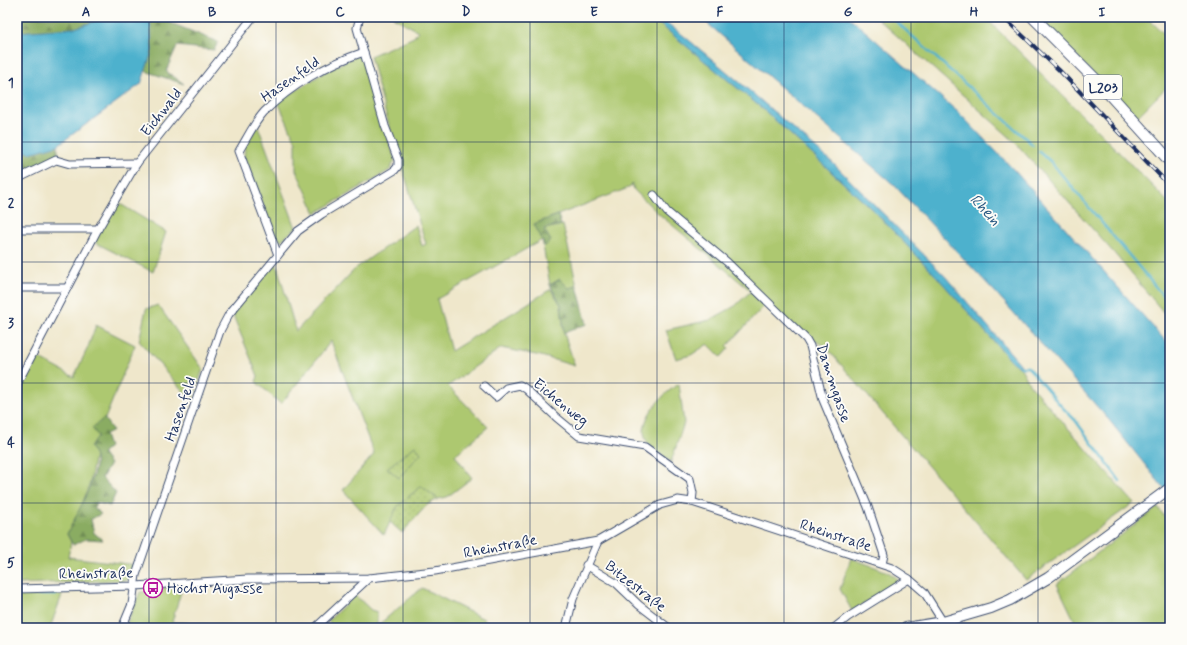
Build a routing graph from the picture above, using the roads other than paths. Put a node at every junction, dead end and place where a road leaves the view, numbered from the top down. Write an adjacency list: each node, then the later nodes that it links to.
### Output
1 (253, 17): 6 (street, Eichwald)
2 (360, 17): 4 (street, Hasenfeld)
3 (1033, 17): 5 (main road, L203)
4 (364, 52): 11 (street, Hasenfeld); 11 (street, Hasenfeld)
5 (1170, 161)
6 (137, 163): 7 (street); 10 (street, Eichwald)
7 (17, 179)
8 (654, 195): 19 (street, Dammgasse)
9 (17, 229): 10 (street)
10 (98, 229): 13 (street, Eichwald)
11 (278, 255): 23 (street, Hasenfeld)
12 (17, 288): 13 (street)
13 (67, 288): 14 (street, Eichwald)
14 (17, 384)
15 (484, 386): 17 (street, Eichenweg)
16 (1170, 488): 25 (main road)
17 (692, 502): 18 (street, Rheinstraße); 19 (street, Rheinstraße)
18 (598, 540): 20 (street, Bitzestraße); 21 (street, Rheinstraße)
19 (882, 564): 22 (street, Rheinstraße)
20 (586, 565): 28 (street, Bitzestraße); 29 (street, Bitzestraße)
21 (369, 578): 23 (street, Rheinstraße); 27 (street)
22 (909, 579): 25 (street, Rheinstraße); 30 (street)
23 (135, 586): 24 (street, Rheinstraße); 26 (street, Hasenfeld)
24 (17, 589)
25 (944, 622): 31 (main road)
26 (122, 628)
27 (315, 628)
28 (566, 628)
29 (669, 628)
30 (834, 628)
31 (906, 628)

